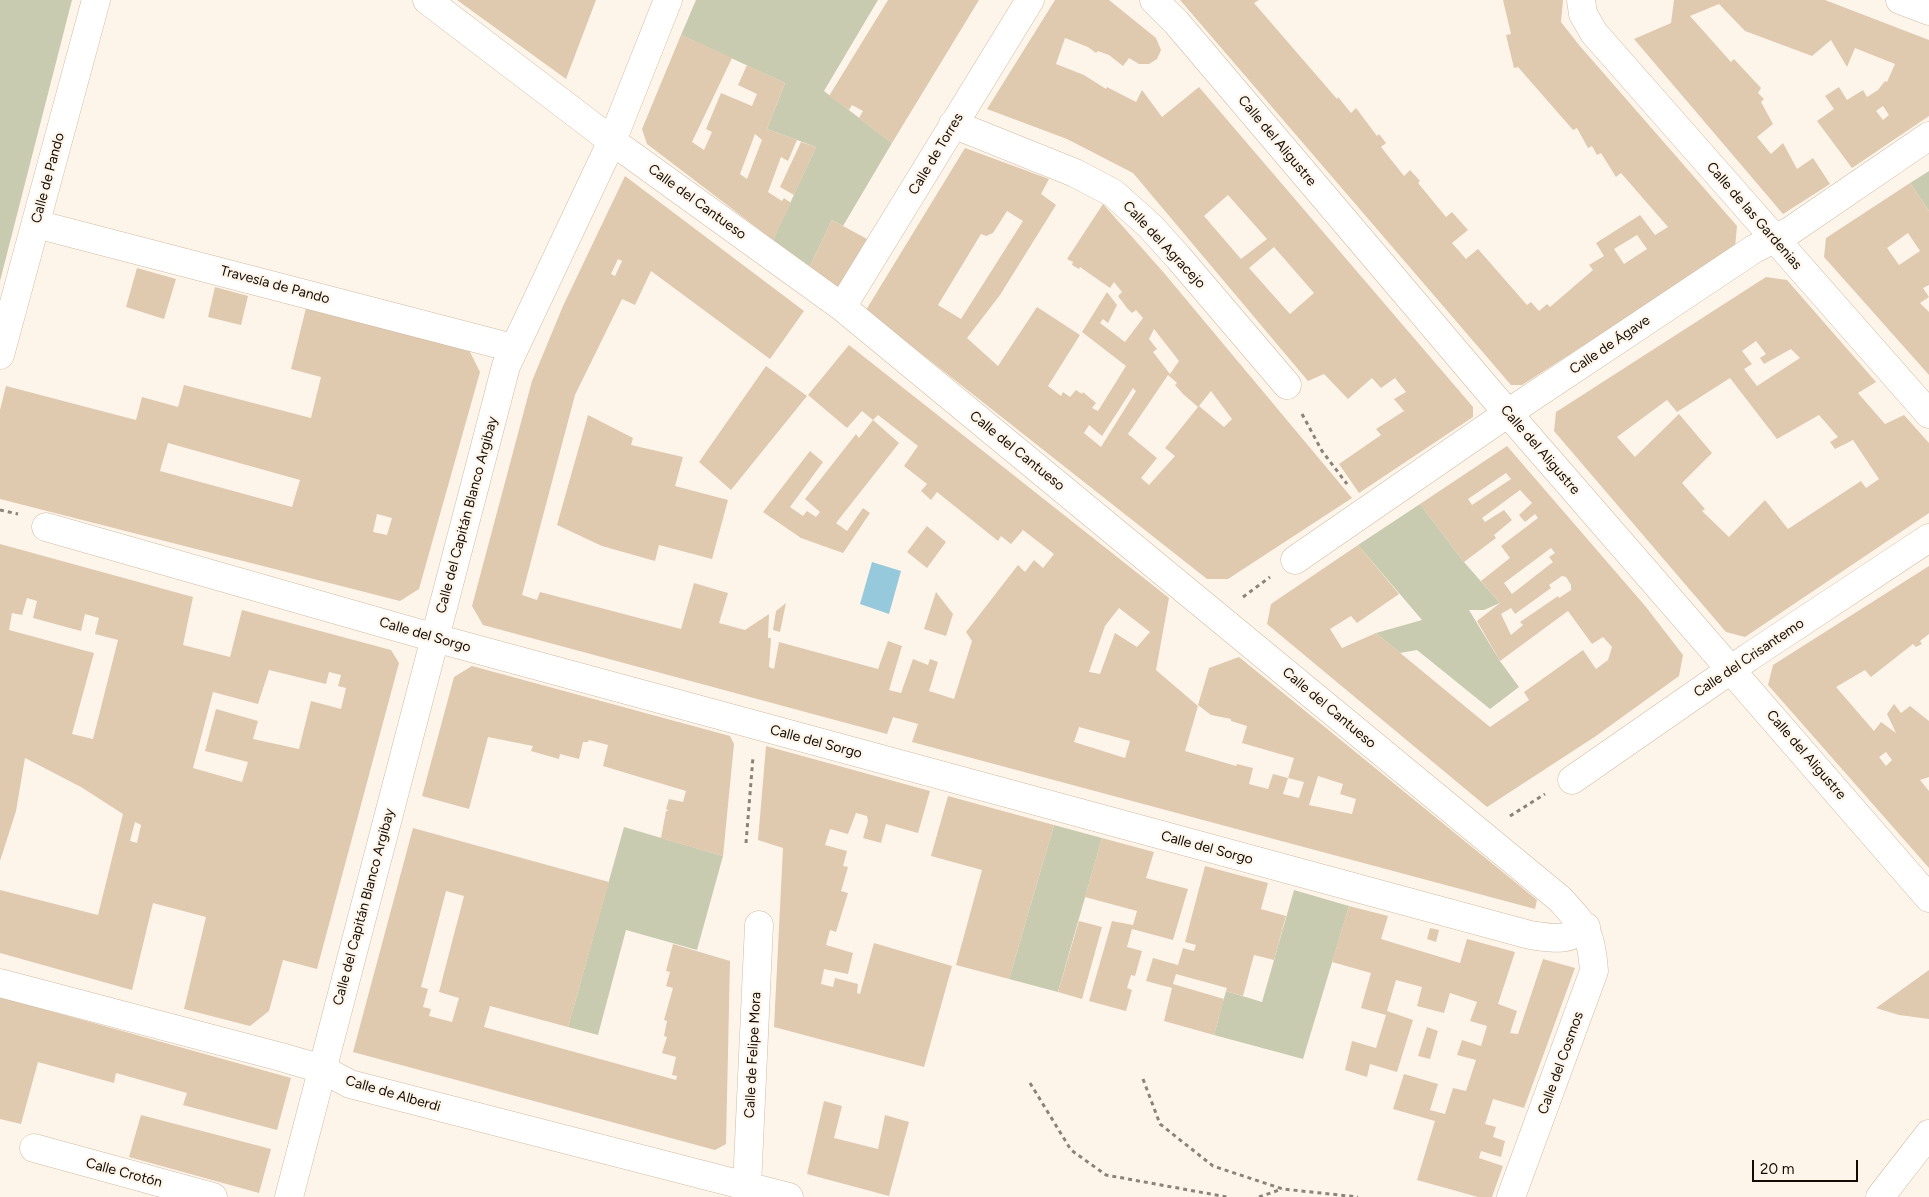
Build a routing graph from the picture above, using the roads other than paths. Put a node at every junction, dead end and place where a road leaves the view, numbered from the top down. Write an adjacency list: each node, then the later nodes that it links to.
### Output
1 (96, 0): 12 (street, Calle de Pando)
2 (428, 0): 11 (street, Calle del Cantueso)
3 (668, 0): 11 (street, Calle del Capitán Blanco Argibay)
4 (1030, 0): 9 (street, Calle de Torres)
5 (1154, 0): 18 (street, Calle del Aligustre)
6 (1900, 0): 8 (street)
7 (1582, 7): 13 (street, Calle de las Gardenias)
8 (1929, 11)
9 (953, 124): 14 (street, Calle de Torres); 17 (street, Calle del Agracejo)
10 (1929, 136): 13 (street, Calle de Ágave)
11 (612, 141): 14 (street, Calle del Cantueso); 15 (street, Calle del Capitán Blanco Argibay)
12 (36, 224): 15 (street, Travesía de Pando); 16 (street, Calle de Pando)
13 (1775, 240): 18 (street, Calle de Ágave); 19 (street, Calle de las Gardenias)
14 (842, 307): 28 (street, Calle del Cantueso)
15 (513, 348): 23 (street, Calle del Capitán Blanco Argibay)
16 (0, 355)
17 (1287, 385)
18 (1508, 413): 22 (street, Calle de Ágave); 24 (street, Calle del Aligustre)
19 (1929, 414)
20 (46, 527): 23 (street, Calle del Sorgo)
21 (1929, 538): 24 (street, Calle del Crisantemo)
22 (1286, 566)
23 (435, 638): 28 (street, Calle del Sorgo); 30 (street, Calle del Capitán Blanco Argibay)
24 (1732, 669): 25 (street, Calle del Crisantemo); 26 (street, Calle del Aligustre)
25 (1562, 784)
26 (1929, 898)
27 (759, 925): 33 (street, Calle de Felipe Mora)
28 (1586, 927): 37 (street, Calle del Cosmos)
29 (0, 983): 30 (street, Calle de Alberdi)
30 (322, 1069): 33 (street, Calle de Alberdi); 35 (street, Calle del Capitán Blanco Argibay)
31 (1929, 1134): 38 (street)
32 (34, 1148): 34 (street, Calle Crotón)
33 (747, 1186): 36 (street, Calle de Alberdi)
34 (213, 1197)
35 (289, 1197)
36 (789, 1197)
37 (1511, 1197)
38 (1880, 1197)

